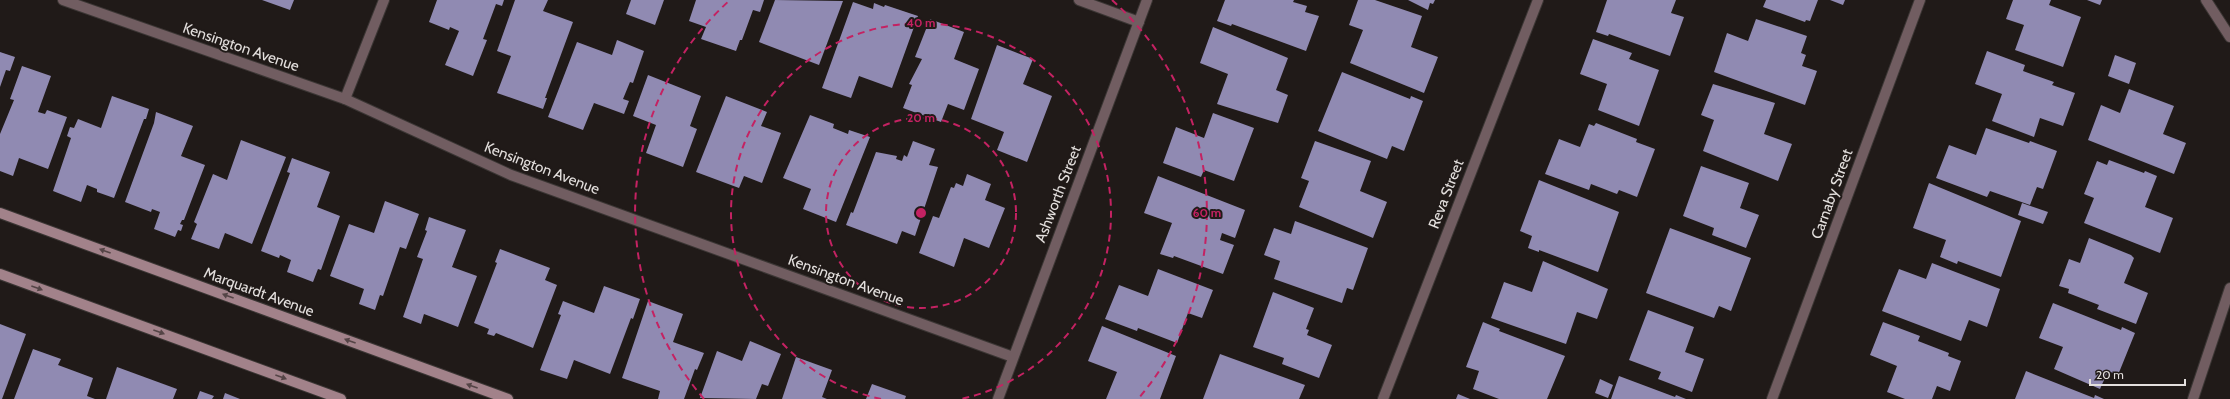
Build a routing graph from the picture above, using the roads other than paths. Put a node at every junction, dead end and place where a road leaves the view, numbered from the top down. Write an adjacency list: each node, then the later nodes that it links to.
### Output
1 (63, 0): 10 (street, Kensington Avenue)
2 (384, 0): 10 (street)
3 (1079, 0): 8 (street)
4 (1147, 0): 8 (street, Ashworth Street)
5 (1538, 0): 18 (street, Reva Street)
6 (1920, 0): 19 (street, Carnaby Street)
7 (2206, 0): 9 (street)
8 (1139, 22): 14 (street, Ashworth Street)
9 (2230, 37)
10 (345, 99): 14 (street, Kensington Avenue)
11 (0, 213): 16 (main road, Marquardt Avenue, one-way to 11)
12 (0, 274): 15 (main road, one-way to 15)
13 (2230, 288): 20 (street)
14 (1013, 357): 17 (street, Ashworth Street)
15 (341, 399)
16 (508, 399)
17 (998, 399)
18 (1383, 399)
19 (1772, 399)
20 (2193, 399)

